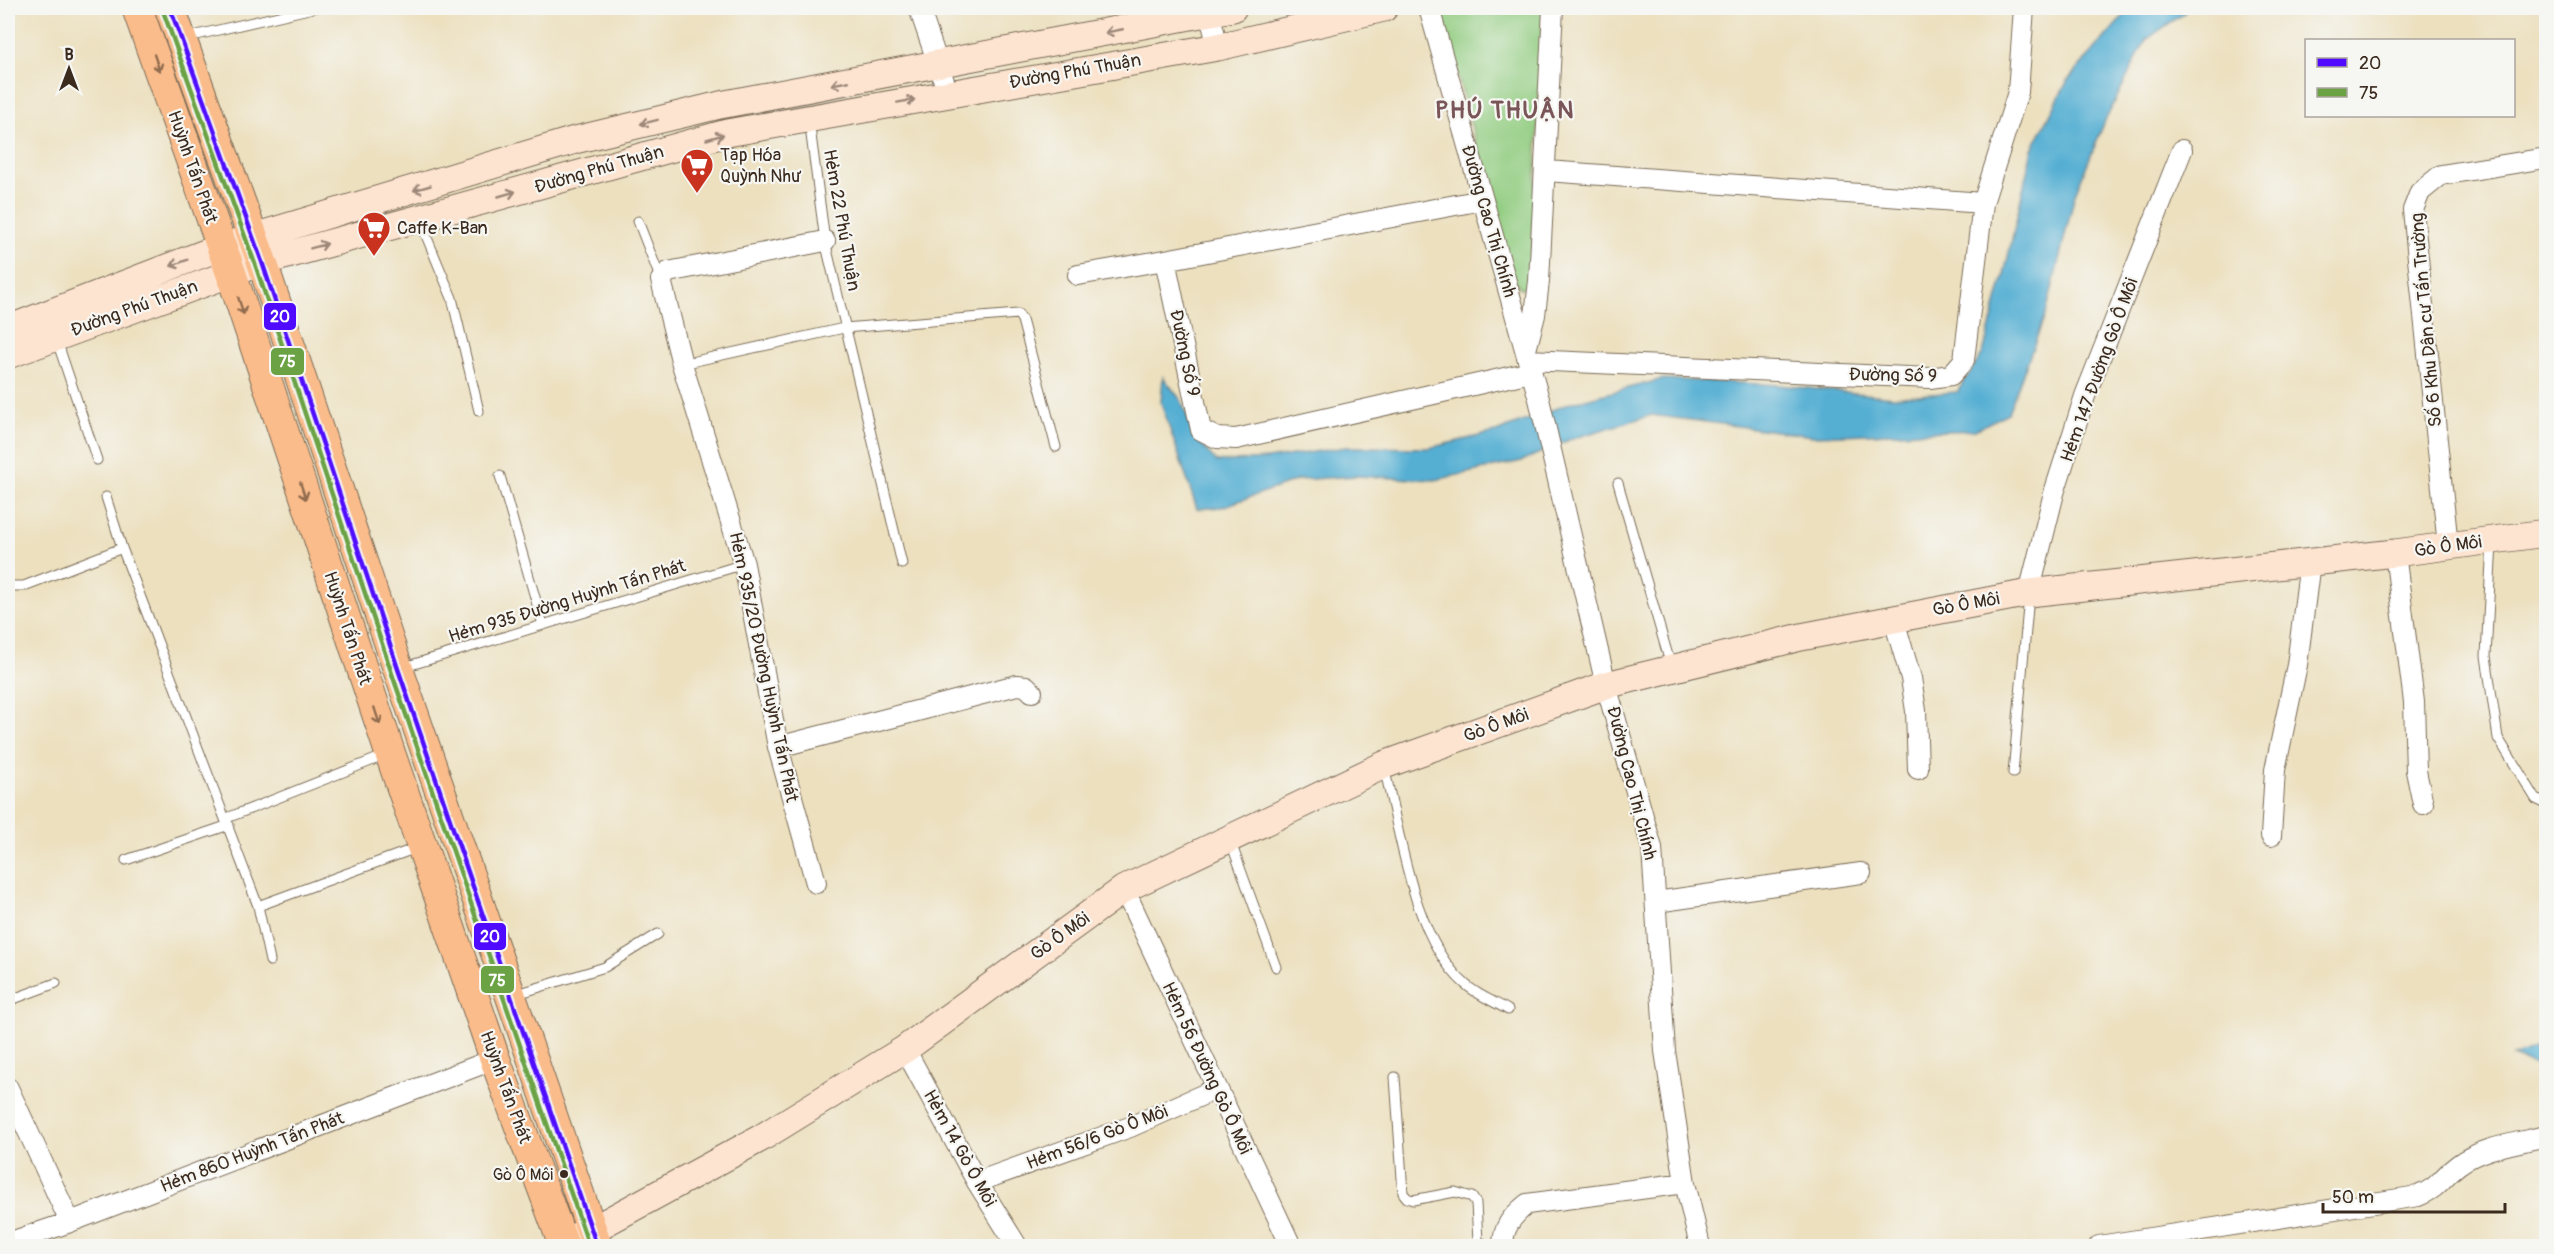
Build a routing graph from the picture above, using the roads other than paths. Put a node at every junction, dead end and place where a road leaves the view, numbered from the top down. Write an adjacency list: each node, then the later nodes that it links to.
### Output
1 (137, 8): 24 (main road, Huỳnh Tấn Phát, one-way to 24)
2 (170, 8): 10 (main road, Huỳnh Tấn Phát)
3 (313, 8): 10 (lane)
4 (919, 8): 12 (street)
5 (1384, 8): 11 (street, Đường Phú Thuận)
6 (1429, 8): 18 (street, Đường Cao Thị Chính)
7 (1553, 8): 17 (street)
8 (2024, 8): 19 (street, Đường Số 9)
9 (1217, 9): 11 (street); 12 (street, Đường Phú Thuận, one-way to 12)
10 (180, 39): 23 (main road, Huỳnh Tấn Phát)
11 (1218, 47): 13 (street, Đường Phú Thuận)
12 (939, 64): 13 (street); 23 (street, Đường Phú Thuận, one-way to 23)
13 (948, 93): 14 (street, Đường Phú Thuận, one-way to 13)
14 (809, 118): 20 (street, Đường Phú Thuận, one-way to 14); 22 (lane, Hẻm 22 Phú Thuận)
15 (2182, 150): 49 (street, Hẻm 147 Đường Gò Ô Môi)
16 (2547, 158): 42 (street, Số 6 Khu Dân cư Tấn Trường)
17 (1547, 171): 19 (street); 32 (street)
18 (1482, 200): 25 (street); 32 (street, Đường Cao Thị Chính)
19 (1983, 203): 32 (street, Đường Số 9)
20 (419, 219): 23 (street, Đường Phú Thuận, one-way to 20); 34 (lane)
21 (638, 221): 27 (lane)
22 (825, 241): 27 (street); 29 (lane, Hẻm 22 Phú Thuận)
23 (258, 249): 24 (street, Đường Phú Thuận); 52 (main road, Huỳnh Tấn Phát)
24 (226, 260): 28 (street, Đường Phú Thuận, one-way to 28); 30 (street, Đường Phú Thuận); 57 (main road, Huỳnh Tấn Phát, one-way to 57)
25 (1165, 260): 26 (street); 32 (street, Đường Số 9)
26 (1078, 275)
27 (661, 279): 33 (street, Hẻm 935/20 Đường Huỳnh Tấn Phát)
28 (9, 324)
29 (844, 328): 33 (lane); 35 (lane); 47 (lane, Hẻm 22 Phú Thuận)
30 (56, 336): 31 (street, Đường Phú Thuận); 36 (lane)
31 (8, 355)
32 (1528, 361): 54 (street, Đường Cao Thị Chính)
33 (682, 364): 46 (street, Hẻm 935/20 Đường Huỳnh Tấn Phát)
34 (479, 411)
35 (1056, 447)
36 (97, 460)
37 (500, 476): 51 (lane)
38 (1618, 483): 53 (lane)
39 (106, 497): 43 (lane)
40 (2547, 532): 41 (street, Gò Ô Môi)
41 (2492, 540): 42 (street, Gò Ô Môi); 62 (lane)
42 (2448, 546): 44 (street, Gò Ô Môi)
43 (122, 548): 48 (lane); 63 (lane)
44 (2395, 553): 45 (street, Gò Ô Môi); 61 (street)
45 (2310, 562): 49 (street, Gò Ô Môi); 64 (street)
46 (744, 564): 51 (lane, Hẻm 935 Đường Huỳnh Tấn Phát); 56 (street, Hẻm 935/20 Đường Huỳnh Tấn Phát)
47 (902, 564)
48 (8, 586)
49 (2029, 593): 50 (street, Gò Ô Môi); 60 (lane)
50 (1893, 617): 53 (street, Gò Ô Môi); 59 (street)
51 (543, 625): 52 (lane, Hẻm 935 Đường Huỳnh Tấn Phát)
52 (398, 669): 77 (main road, Huỳnh Tấn Phát)
53 (1672, 669): 54 (street, Gò Ô Môi)
54 (1606, 685): 58 (street, Gò Ô Môi); 71 (street, Đường Cao Thị Chính)
55 (1032, 692): 56 (street)
56 (778, 747): 69 (street, Hẻm 935/20 Đường Huỳnh Tấn Phát)
57 (390, 753): 63 (lane); 66 (main road, Huỳnh Tấn Phát)
58 (1384, 765): 65 (street, Gò Ô Môi); 79 (lane)
59 (1918, 769)
60 (2013, 773)
61 (2423, 804)
62 (2547, 804)
63 (228, 822): 67 (lane); 72 (lane)
64 (2271, 836)
65 (1229, 838): 70 (street, Gò Ô Môi); 75 (lane)
66 (422, 846): 72 (lane); 81 (main road, Huỳnh Tấn Phát)
67 (126, 860)
68 (1861, 873): 71 (street)
69 (816, 882)
70 (1124, 889): 80 (street, Gò Ô Môi); 84 (street, Hẻm 56 Đường Gò Ô Môi)
71 (1656, 902): 88 (street, Đường Cao Thị Chính)
72 (258, 906): 74 (lane)
73 (658, 934): 77 (lane)
74 (270, 961)
75 (1276, 967)
76 (56, 983): 78 (lane)
77 (512, 996): 90 (main road, Huỳnh Tấn Phát)
78 (8, 1001)
79 (1509, 1011)
80 (905, 1049): 87 (street, Hẻm 14 Gò Ô Môi); 90 (street, Gò Ô Môi)
81 (495, 1059): 89 (street, Hẻm 860 Huỳnh Tấn Phát); 92 (main road, Huỳnh Tấn Phát)
82 (1395, 1077): 95 (lane)
83 (8, 1088): 85 (street)
84 (1216, 1089): 87 (street, Hẻm 56/6 Gò Ô Môi); 93 (street, Hẻm 56 Đường Gò Ô Môi)
85 (14, 1119): 89 (street)
86 (2547, 1136): 98 (street)
87 (977, 1182): 94 (street, Hẻm 14 Gò Ô Môi)
88 (1685, 1183): 96 (street); 97 (street, Đường Cao Thị Chính)
89 (70, 1222): 91 (street, Hẻm 860 Huỳnh Tấn Phát)
90 (595, 1238): 92 (street, Gò Ô Môi)
91 (8, 1243)
92 (563, 1244)
93 (1284, 1244)
94 (1017, 1246)
95 (1491, 1246)
96 (1503, 1246)
97 (1700, 1246)
98 (2099, 1246)

